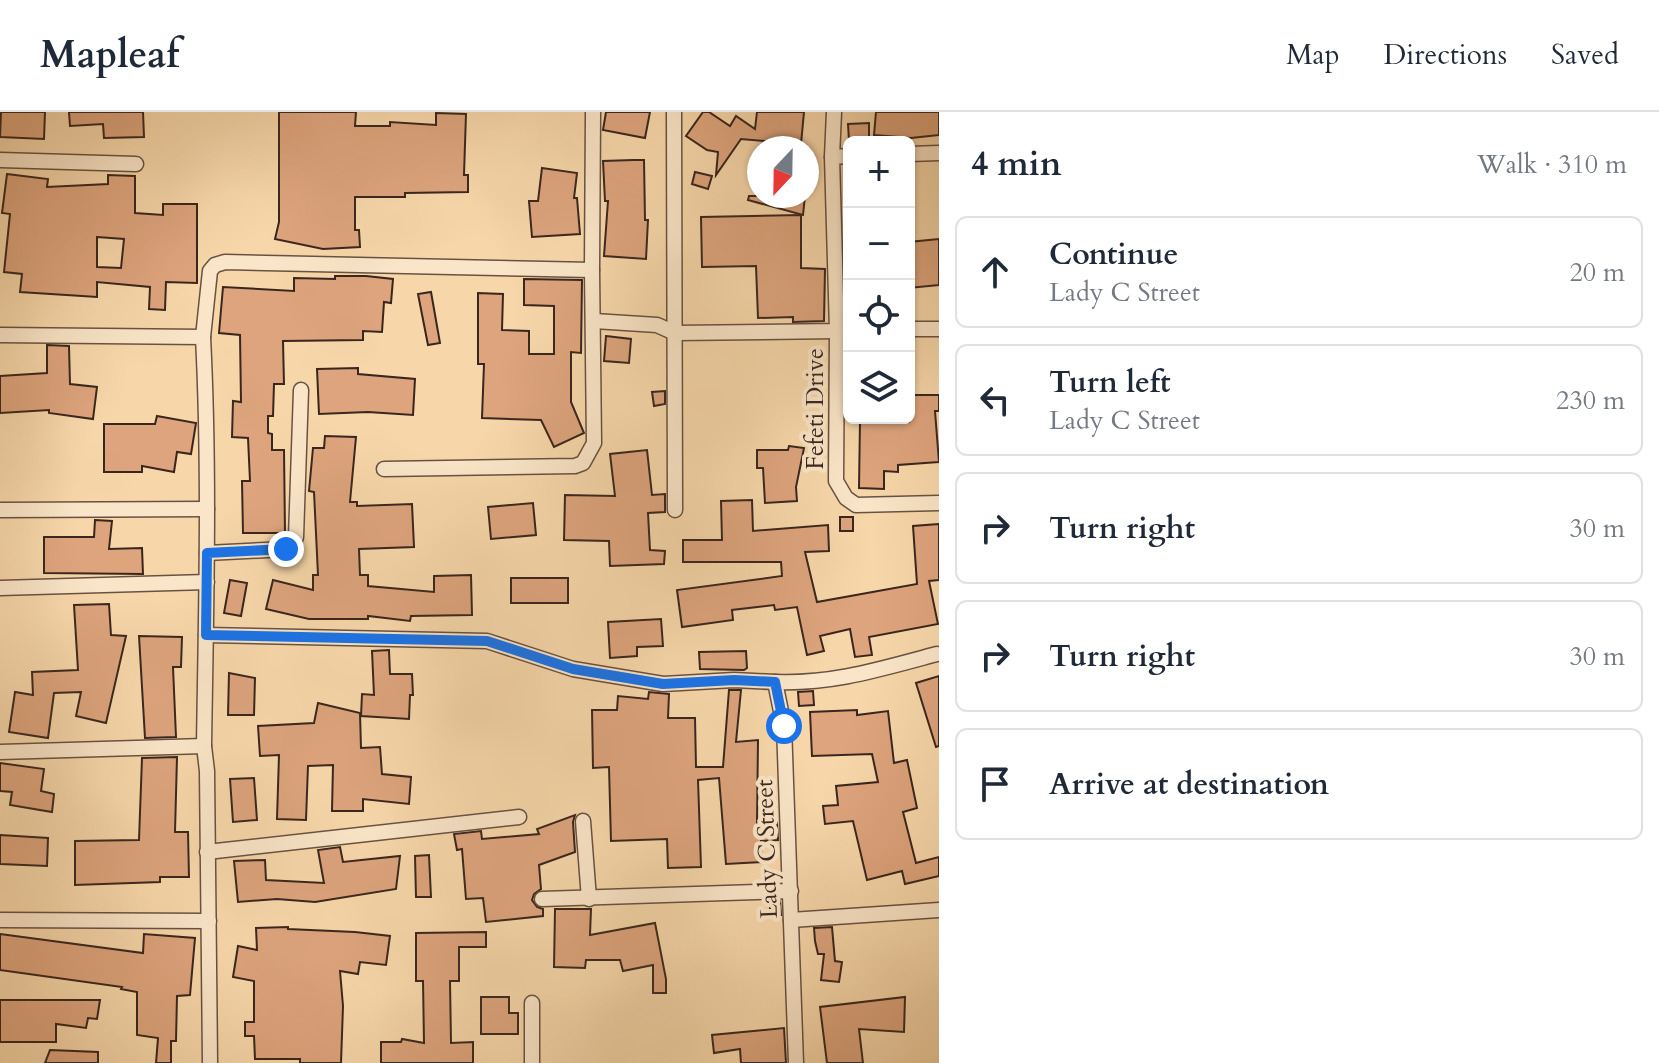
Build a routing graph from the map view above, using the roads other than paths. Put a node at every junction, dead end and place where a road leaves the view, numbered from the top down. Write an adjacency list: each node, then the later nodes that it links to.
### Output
1 (593, 112): 10 (street)
2 (674, 112): 15 (street)
3 (834, 112): 7 (street, Fefeti Drive)
4 (939, 153): 5 (street)
5 (915, 154)
6 (843, 156): 7 (street)
7 (832, 157): 14 (street, Fefeti Drive)
8 (0, 160): 9 (street)
9 (136, 164)
10 (592, 270): 11 (street); 17 (street)
11 (594, 321): 15 (street); 19 (street)
12 (915, 329): 13 (street)
13 (939, 329)
14 (843, 331): 15 (street); 20 (street, Fefeti Drive)
15 (675, 333): 23 (street)
16 (0, 335): 17 (street)
17 (203, 337): 21 (street)
18 (301, 390): 24 (street)
19 (384, 469)
20 (939, 503)
21 (207, 509): 22 (street); 24 (street)
22 (0, 510)
23 (675, 510)
24 (207, 553): 25 (street)
25 (207, 582): 26 (street); 27 (street)
26 (0, 588)
27 (206, 635): 29 (street); 30 (street)
28 (937, 654): 29 (street)
29 (775, 682): 35 (street, Lady C Street)
30 (204, 746): 31 (street); 34 (street)
31 (0, 752)
32 (519, 817): 34 (street)
33 (583, 821): 37 (street)
34 (207, 852): 41 (street)
35 (791, 891): 37 (street); 40 (street, Lady C Street)
36 (542, 899): 37 (street)
37 (589, 899)
38 (939, 910): 40 (street)
39 (0, 920): 41 (street)
40 (791, 920): 45 (street, Lady C Street)
41 (209, 921): 43 (street)
42 (532, 1003): 44 (street)
43 (210, 1063)
44 (532, 1063)
45 (796, 1063)

